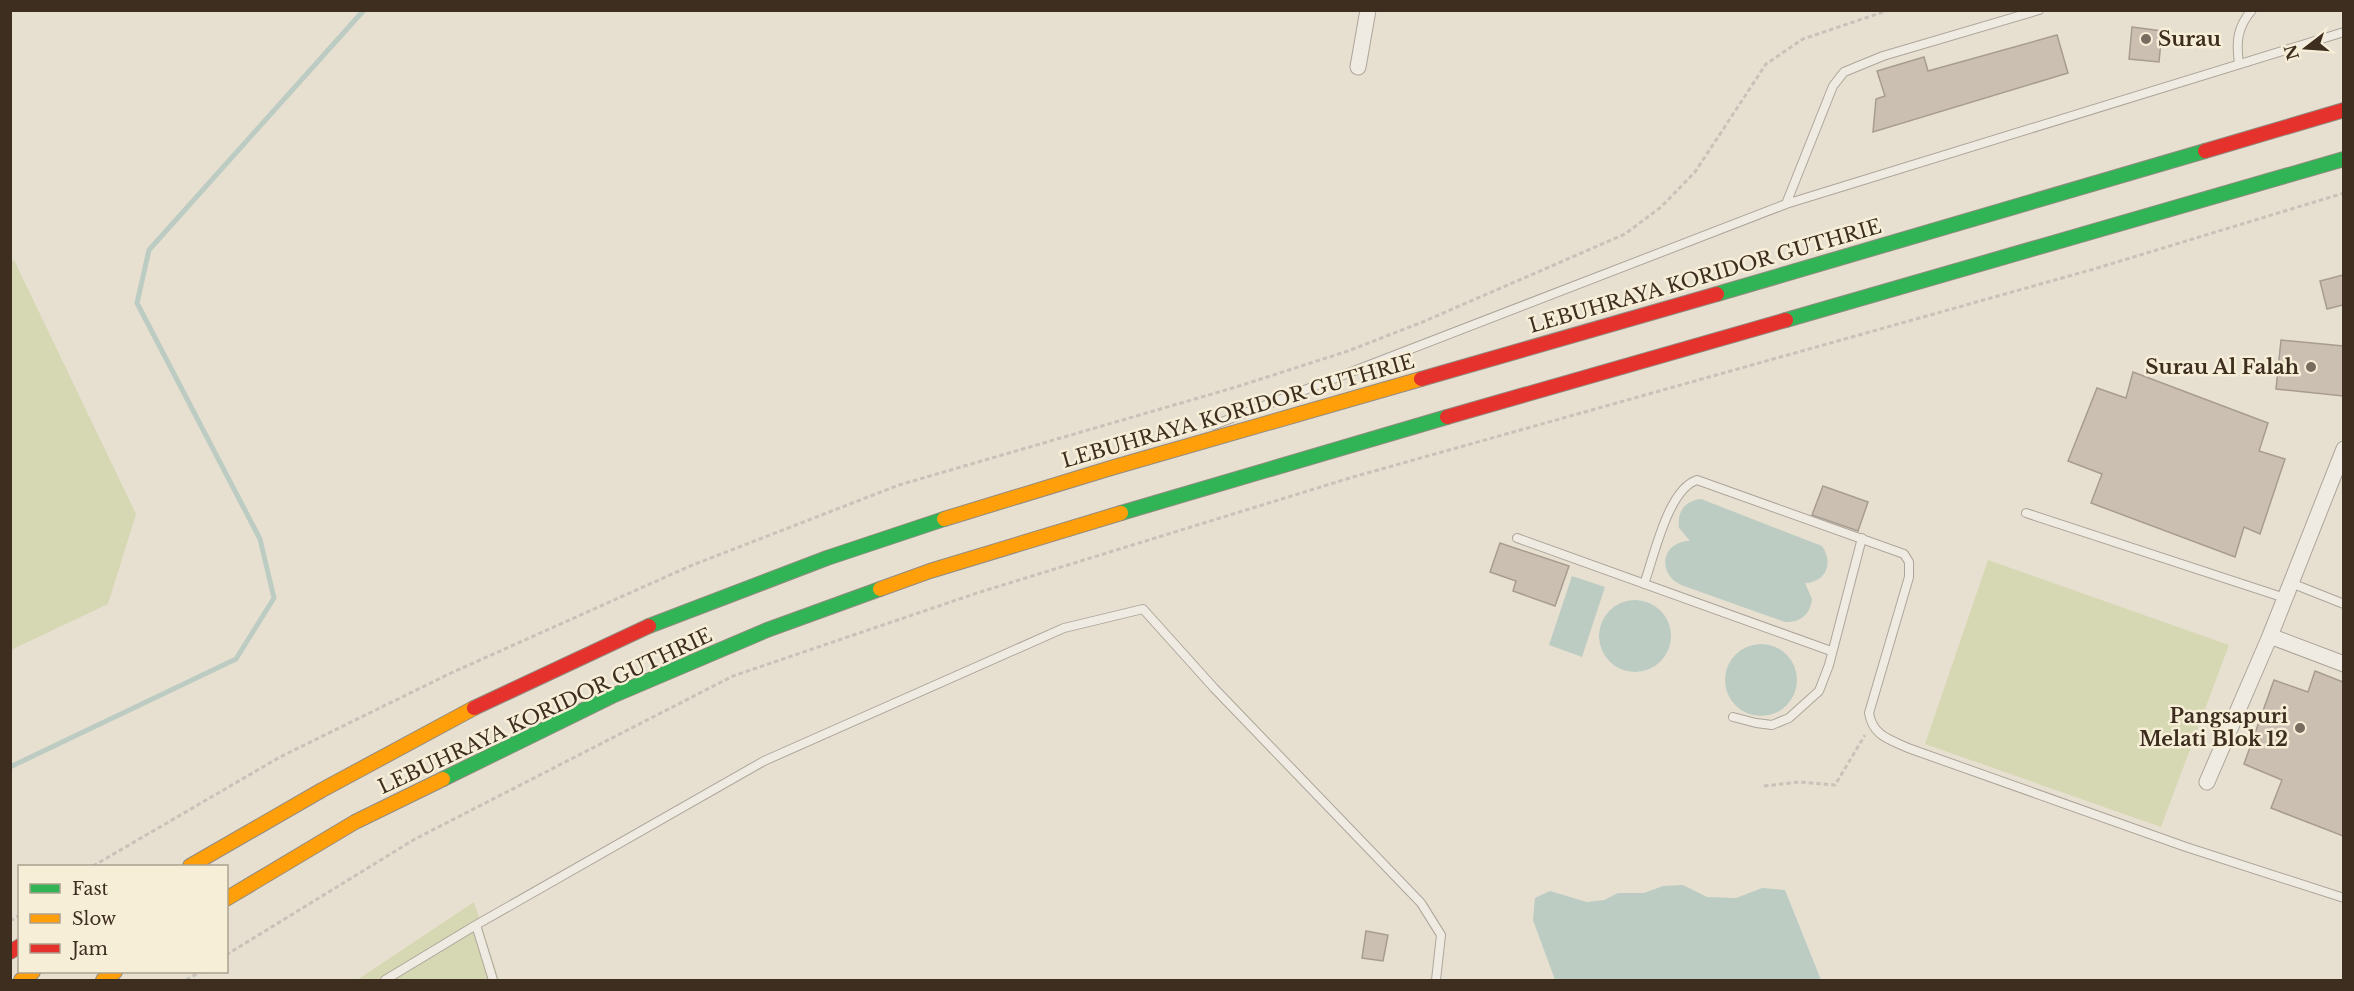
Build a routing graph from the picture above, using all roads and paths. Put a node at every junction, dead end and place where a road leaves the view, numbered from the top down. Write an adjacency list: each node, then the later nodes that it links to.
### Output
1 (1368, 10): 7 (street)
2 (1889, 10): 30 (path)
3 (2039, 10): 11 (lane)
4 (2252, 10): 6 (lane)
5 (2343, 32): 6 (lane)
6 (2239, 64): 11 (lane)
7 (1358, 67)
8 (2343, 110): 15 (highway, LEBUHRAYA KORIDOR GUTHRIE)
9 (2343, 159): 32 (highway, LEBUHRAYA KORIDOR GUTHRIE)
10 (2343, 193): 35 (path)
11 (1786, 204): 12 (lane)
12 (1207, 427)
13 (1163, 444): 15 (lane)
14 (2343, 448): 19 (street)
15 (1063, 481): 31 (highway, LEBUHRAYA KORIDOR GUTHRIE)
16 (2026, 513): 21 (lane)
17 (1516, 538): 20 (lane)
18 (1862, 538): 20 (lane); 24 (lane); 27 (lane)
19 (2291, 582): 21 (street); 22 (lane)
20 (1644, 584): 24 (lane)
21 (2285, 598): 23 (street)
22 (2343, 604)
23 (2270, 636): 25 (street); 28 (street)
24 (1831, 651): 26 (lane)
25 (2343, 664)
26 (1733, 717)
27 (1871, 725): 29 (path); 33 (lane)
28 (2207, 782)
29 (1764, 786)
30 (96, 865)
31 (185, 865)
32 (228, 898)
33 (2343, 898)
34 (476, 925): 36 (lane); 37 (lane); 38 (lane)
35 (228, 954)
36 (385, 981)
37 (493, 981)
38 (1436, 981)

